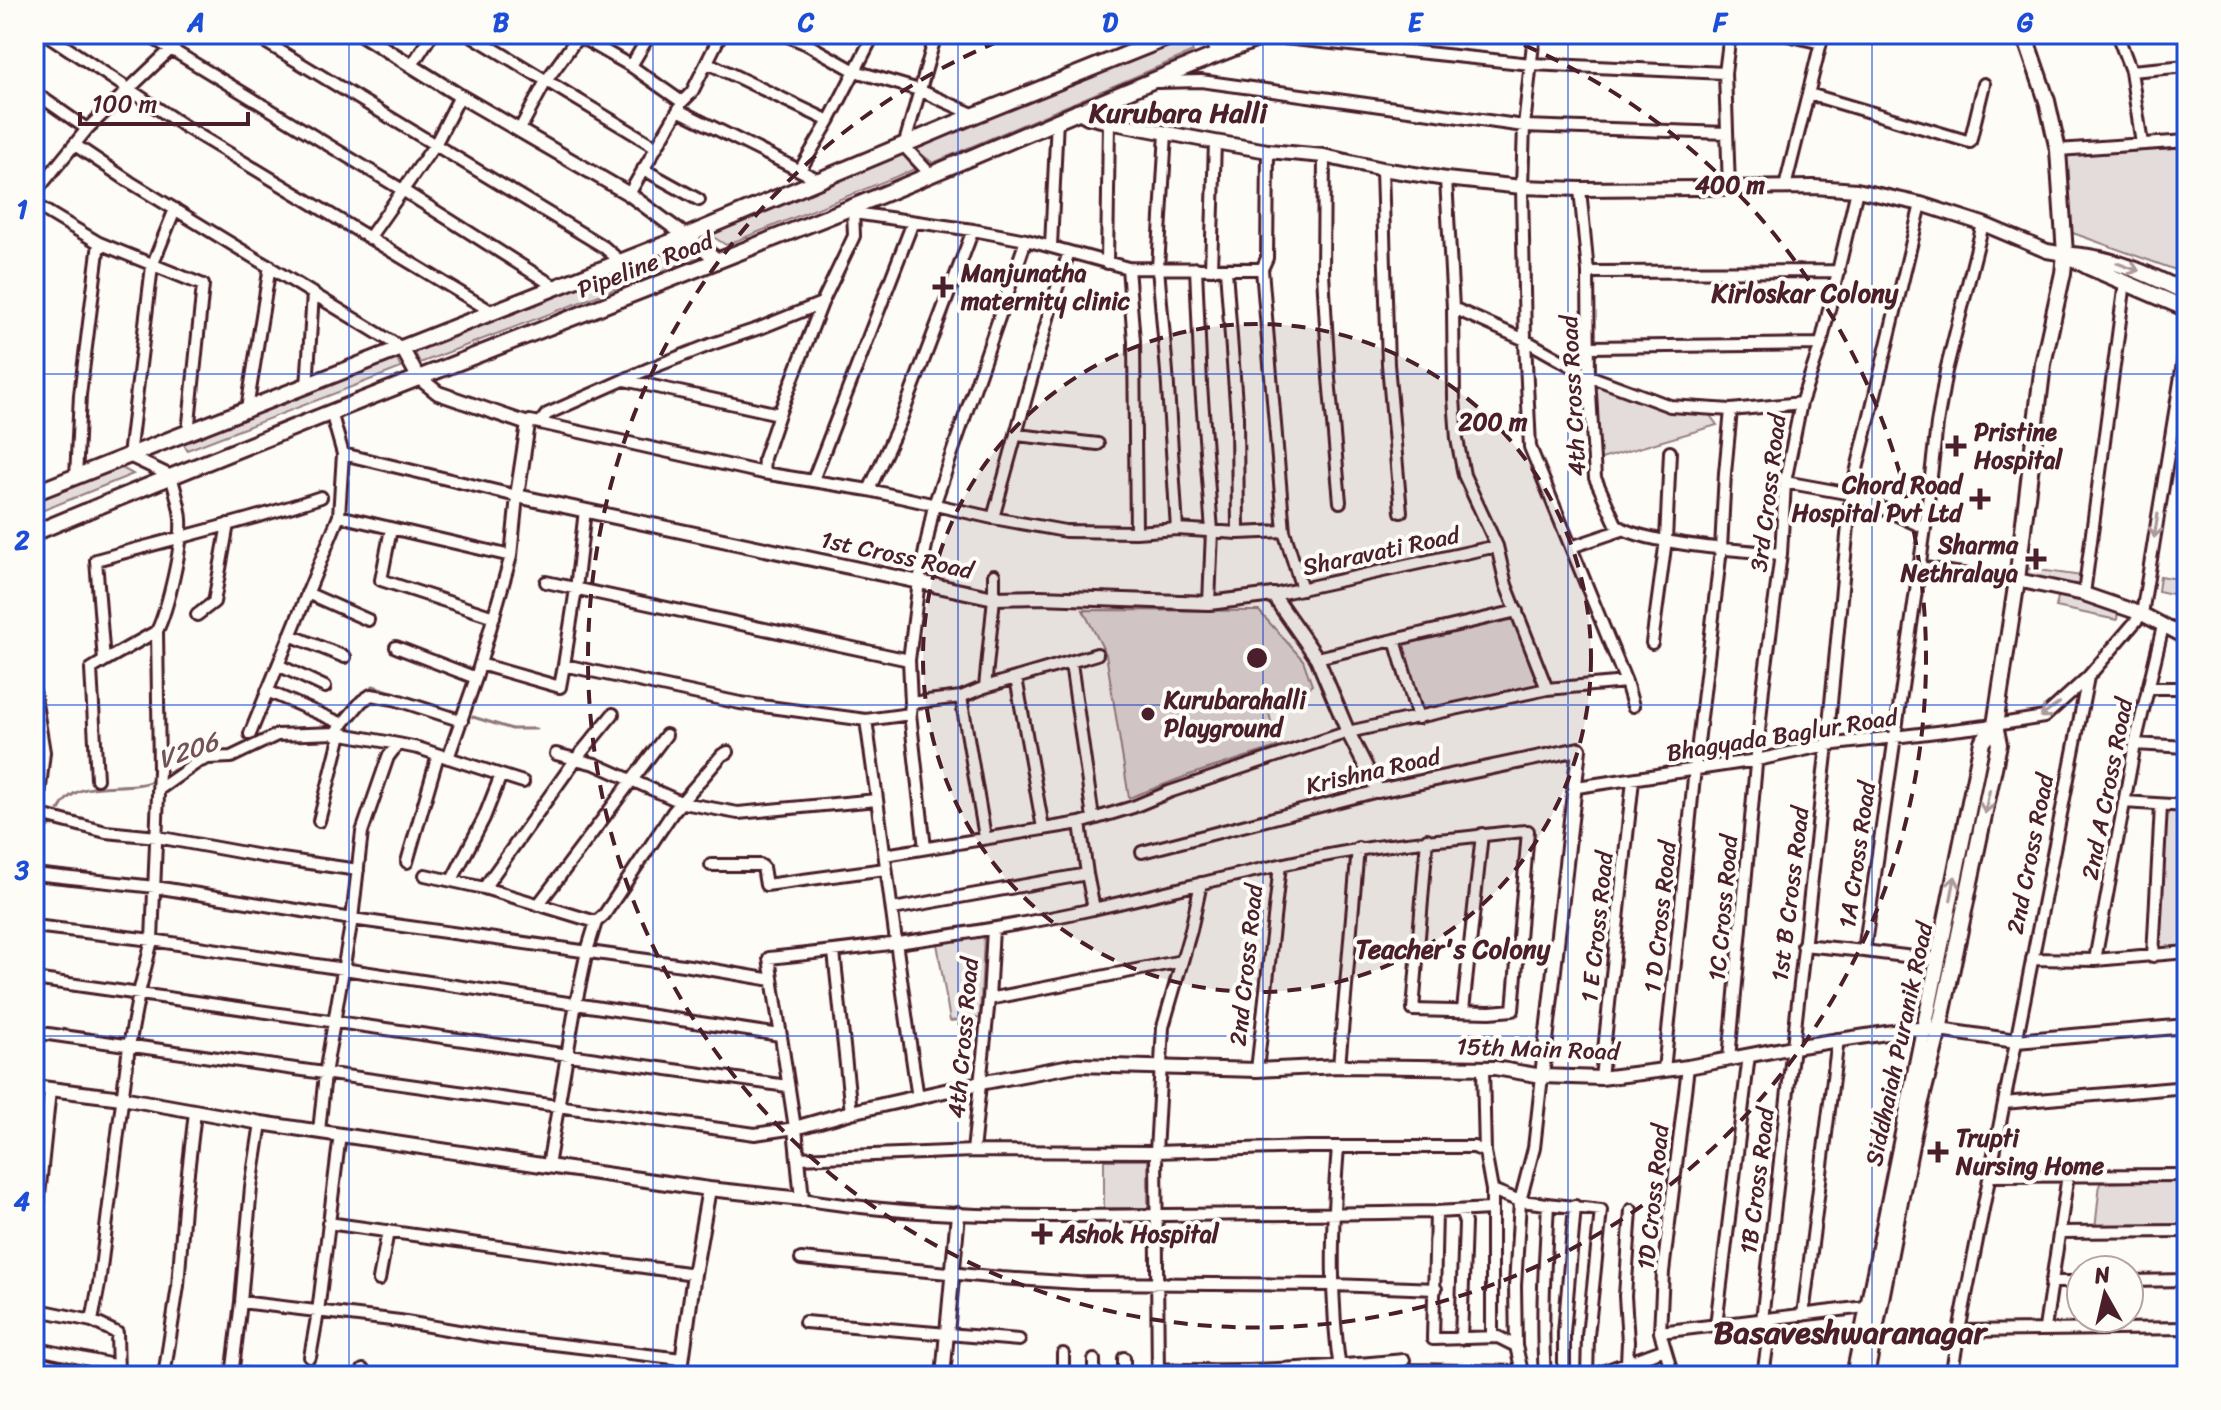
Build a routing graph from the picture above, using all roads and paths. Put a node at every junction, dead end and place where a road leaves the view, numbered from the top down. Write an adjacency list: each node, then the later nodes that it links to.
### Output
1 (46, 34): 37 (street)
2 (146, 34): 24 (street)
3 (252, 34): 55 (street)
4 (361, 34): 21 (street)
5 (432, 34): 28 (street)
6 (469, 34): 34 (street)
7 (650, 34): 29 (street)
8 (721, 34): 26 (street)
9 (783, 34): 22 (street)
10 (874, 34): 31 (street)
11 (936, 34): 38 (street)
12 (1177, 34): 44 (main road, Pipeline Road)
13 (1210, 34): 25 (street)
14 (1534, 34): 27 (street)
15 (1730, 34): 33 (street)
16 (1784, 34): 23 (street)
17 (2024, 34): 60 (main road, Siddhaiah Puranik Road)
18 (2117, 34): 32 (street)
19 (578, 35): 29 (street); 34 (street)
20 (1268, 35): 25 (main road, Pipeline Road); 27 (street)
21 (377, 38): 28 (street)
22 (807, 38): 31 (street)
23 (1822, 38): 39 (street)
24 (171, 49): 37 (street); 74 (street)
25 (1218, 54): 35 (main road, Pipeline Road)
26 (708, 63): 42 (street); 46 (street)
27 (1531, 64): 33 (street); 48 (street)
28 (412, 65): 40 (street)
29 (631, 66): 42 (street)
30 (2187, 66): 32 (street)
31 (855, 71): 38 (street); 46 (street)
32 (2131, 71): 56 (street)
33 (1725, 73): 52 (street)
34 (546, 81): 50 (street); 59 (street)
35 (1150, 83): 43 (main road, Pipeline Road); 48 (street)
36 (1984, 84): 39 (street)
37 (130, 90): 49 (street); 86 (street)
38 (919, 90): 44 (street); 58 (street)
39 (1809, 94): 70 (street)
40 (460, 96): 50 (street); 55 (street)
41 (36, 97): 49 (street)
42 (681, 106): 59 (street); 65 (street)
43 (1077, 111): 45 (main road, Pipeline Road); 47 (street)
44 (975, 115): 58 (main road, Pipeline Road)
45 (1057, 119): 66 (main road, Pipeline Road); 89 (street)
46 (829, 121): 65 (street)
47 (1109, 122): 51 (street); 94 (street)
48 (1524, 126): 52 (street); 69 (street)
49 (87, 129): 57 (street)
50 (520, 129): 76 (street)
51 (1166, 133): 54 (street); 98 (street)
52 (1727, 133): 71 (street)
53 (2187, 141): 56 (street)
54 (1215, 142): 61 (street); 100 (street)
55 (436, 143): 74 (street); 93 (street)
56 (2142, 144): 60 (street)
57 (75, 145): 75 (street); 80 (street)
58 (904, 146): 66 (street); 68 (main road, Pipeline Road)
59 (656, 147): 63 (street)
60 (2058, 150): 91 (main road, Siddhaiah Puranik Road)
61 (1268, 151): 62 (street); 101 (street)
62 (1324, 156): 64 (street); 144 (street)
63 (643, 169): 76 (street); 77 (street)
64 (1382, 169): 67 (street); 147 (street)
65 (800, 170): 68 (street)
66 (931, 175): 81 (main road, Pipeline Road)
67 (1446, 179): 69 (street); 110 (street)
68 (821, 181): 85 (main road, Pipeline Road)
69 (1522, 187): 72 (street); 114 (street)
70 (1785, 187): 71 (street); 73 (street)
71 (1729, 188): 72 (street)
72 (1580, 189): 104 (street, 4th Cross Road)
73 (1857, 190): 79 (street); 103 (street, 3rd Cross Road)
74 (404, 191): 86 (street); 106 (street)
75 (34, 194)
76 (629, 194): 85 (street)
77 (699, 200)
78 (34, 204): 88 (street)
79 (1921, 204): 83 (street); 141 (street, 1st B Cross Road)
80 (175, 209): 95 (street); 96 (street)
81 (853, 210): 82 (street); 92 (main road, Pipeline Road); 109 (street)
82 (913, 222): 84 (street); 137 (street)
83 (1983, 224): 91 (street); 151 (street, 1A Cross Road)
84 (973, 230): 87 (street); 139 (street)
85 (686, 236): 92 (street); 93 (main road, Pipeline Road)
86 (369, 238): 112 (street)
87 (1026, 240): 89 (street); 145 (street)
88 (99, 243): 95 (street); 136 (street)
89 (1051, 246): 90 (street)
90 (1069, 252): 94 (street); 129 (street)
91 (2065, 254): 105 (main road); 108 (main road, one-way to 108); 171 (main road, Siddhaiah Puranik Road)
92 (718, 260): 119 (main road, Pipeline Road)
93 (621, 262): 106 (main road, Pipeline Road)
94 (1107, 263): 97 (street)
95 (152, 266): 128 (street); 133 (street)
96 (270, 266): 107 (street); 123 (street)
97 (1128, 268): 98 (street); 157 (street)
98 (1158, 268): 99 (street); 153 (street)
99 (1196, 268): 100 (street); 155 (street)
100 (1211, 269): 102 (street)
101 (1262, 269): 102 (street); 156 (street)
102 (1226, 270): 159 (street)
103 (1839, 271): 104 (street); 115 (street, 3rd Cross Road)
104 (1588, 272): 116 (street, 4th Cross Road)
105 (2125, 282): 111 (main road); 175 (street)
106 (557, 288): 112 (main road, Pipeline Road)
107 (313, 293): 117 (street); 121 (street)
108 (2187, 293)
109 (822, 303): 120 (street); 126 (street)
110 (1453, 308): 114 (street); 162 (street)
111 (2187, 309)
112 (494, 313): 117 (main road, Pipeline Road)
113 (2187, 339): 180 (street, one-way to 180)
114 (1525, 340): 118 (street); 163 (street)
115 (1821, 344): 116 (street); 122 (street, 3rd Cross Road)
116 (1588, 347): 118 (street, 4th Cross Road)
117 (402, 348): 119 (street); 121 (main road, Pipeline Road)
118 (1589, 376): 124 (street); 154 (street, 4th Cross Road)
119 (418, 377): 125 (main road, Pipeline Road); 127 (street)
120 (625, 380): 126 (street); 127 (street)
121 (307, 387): 123 (main road, Pipeline Road)
122 (1801, 403): 124 (street); 138 (street, 3rd Cross Road)
123 (247, 409): 128 (main road, Pipeline Road)
124 (1731, 410): 164 (street, 1 D Cross Road)
125 (331, 412): 132 (street); 135 (main road, Pipeline Road)
126 (779, 414): 134 (street)
127 (534, 423): 134 (street); 142 (street)
128 (188, 433): 133 (main road, Pipeline Road)
129 (1017, 435): 130 (street); 149 (street)
130 (1098, 444)
131 (1670, 452): 161 (street)
132 (343, 454): 142 (street); 148 (street)
133 (129, 456): 135 (street); 136 (main road, Pipeline Road)
134 (763, 473): 137 (street)
135 (171, 476): 158 (main road, Pipeline Road); 160 (street)
136 (76, 478): 140 (main road, Pipeline Road)
137 (813, 480): 139 (street)
138 (1785, 482): 141 (street); 165 (street, 3rd Cross Road)
139 (869, 490): 145 (street)
140 (34, 493)
141 (1851, 494): 151 (street); 227 (street, 1st B Cross Road)
142 (517, 496): 146 (street, 1st Cross Road); 166 (street)
143 (321, 497): 150 (street)
144 (1340, 502)
145 (934, 505): 149 (street); 169 (street)
146 (585, 510): 169 (street, 1st Cross Road); 172 (street)
147 (1401, 512)
148 (339, 516): 152 (street); 174 (street)
149 (993, 518): 157 (street)
150 (228, 524): 160 (street); 181 (street)
151 (1925, 528): 167 (street, 1A Cross Road)
152 (391, 529): 166 (street); 182 (street)
153 (1177, 529): 155 (street); 157 (street)
154 (1622, 530): 161 (street); 163 (street)
155 (1212, 531): 159 (street); 178 (street)
156 (1284, 531): 159 (street); 173 (street)
157 (1136, 532)
158 (34, 533)
159 (1238, 533)
160 (182, 536): 186 (street); 196 (street)
161 (1666, 540): 164 (street); 190 (street)
162 (1497, 546): 173 (street, Sharavati Road); 179 (street)
163 (1571, 547): 204 (street)
164 (1721, 549): 165 (street); 234 (street, 1 D Cross Road)
165 (1781, 554): 233 (street, 3rd Cross Road)
166 (511, 556): 182 (street)
167 (1919, 567): 171 (street); 224 (street, 1A Cross Road)
168 (994, 575): 177 (street)
169 (919, 581): 177 (street, 1st Cross Road); 195 (street)
170 (546, 582): 172 (street)
171 (2017, 582): 175 (street); 219 (main road, Siddhaiah Puranik Road)
172 (576, 589): 195 (street); 200 (street)
173 (1302, 589): 176 (street, Sharavati Road)
174 (307, 593): 183 (street); 187 (street)
175 (2084, 594): 180 (street)
176 (1273, 595): 178 (street, 1st Cross Road); 194 (street)
177 (994, 598): 178 (street, 1st Cross Road); 206 (street)
178 (1209, 603)
179 (1517, 611): 189 (street); 209 (street)
180 (2142, 614): 185 (street); 201 (street, Bhagyada Baglur Road)
181 (197, 615)
182 (494, 617): 198 (street)
183 (368, 620)
184 (2187, 620): 188 (street)
185 (2163, 626): 188 (street); 207 (street, 2nd A Cross Road)
186 (157, 631): 196 (street); 239 (street)
187 (290, 635): 193 (street); 199 (street)
188 (2183, 637)
189 (1395, 640): 194 (street); 216 (street)
190 (1652, 643)
191 (396, 647): 202 (street)
192 (1097, 654): 197 (street)
193 (345, 657)
194 (1317, 658): 221 (street)
195 (909, 660): 214 (street)
196 (104, 661): 236 (street)
197 (1071, 663): 203 (street); 249 (street)
198 (480, 664): 200 (street); 202 (street)
199 (278, 665): 205 (street); 211 (street)
200 (564, 665): 217 (street)
201 (2088, 677): 219 (street, Bhagyada Baglur Road, one-way to 219); 288 (street, 2nd Cross Road)
202 (476, 678): 218 (street)
203 (1016, 678): 206 (street); 252 (street)
204 (1626, 682): 209 (street); 213 (street)
205 (325, 687)
206 (985, 687): 212 (street)
207 (2148, 688): 208 (street); 226 (street, 2nd A Cross Road)
208 (2187, 688)
209 (1547, 689): 216 (street)
210 (34, 691): 248 (street)
211 (267, 691): 220 (street); 222 (street)
212 (961, 697): 214 (street); 255 (street)
213 (1633, 706)
214 (910, 708): 217 (street); 257 (street)
215 (613, 714): 232 (street)
216 (1418, 718): 221 (street)
217 (866, 720): 243 (street)
218 (462, 721): 220 (street); 231 (street)
219 (1995, 725): 224 (street, Bhagyada Baglur Road); 289 (main road, Siddhaiah Puranik Road, one-way to 219); 301 (main road, Siddhaiah Puranik Road, one-way to 301)
220 (339, 731): 225 (street); 239 (street); 250 (street)
221 (1348, 732): 242 (street); 249 (street)
222 (250, 734)
223 (666, 735): 238 (street)
224 (1895, 738): 227 (street, Bhagyada Baglur Road); 284 (street, 1A Cross Road)
225 (398, 744): 231 (street); 265 (street)
226 (2135, 744): 228 (street); 244 (street, 2nd A Cross Road)
227 (1827, 745): 233 (street, Bhagyada Baglur Road); 282 (street, 1st B Cross Road)
228 (2187, 747)
229 (728, 752): 245 (street)
230 (556, 754): 232 (street)
231 (443, 757): 235 (street); 261 (street)
232 (576, 759): 238 (street); 272 (street)
233 (1757, 760): 234 (street, Bhagyada Baglur Road); 310 (street, 1C Cross Road)
234 (1695, 768): 237 (street, Bhagyada Baglur Road); 316 (street, 1 D Cross Road)
235 (501, 775): 240 (street); 269 (street)
236 (97, 779)
237 (1633, 780): 241 (street, Bhagyada Baglur Road); 319 (street, 1 E Cross Road)
238 (634, 781): 245 (street); 273 (street)
239 (158, 782): 254 (street)
240 (523, 782)
241 (1577, 787): 242 (street, Krishna Road); 318 (street)
242 (1378, 791): 259 (street, Krishna Road)
243 (877, 800): 245 (street); 260 (street)
244 (2124, 802): 246 (street); 290 (street, 2nd A Cross Road)
245 (683, 803): 277 (street)
246 (2161, 806): 247 (street); 287 (street)
247 (2187, 806)
248 (36, 815): 254 (street)
249 (1093, 818): 251 (street)
250 (319, 821)
251 (1080, 823): 252 (street); 267 (street)
252 (1043, 828): 255 (street)
253 (1482, 834): 256 (street); 298 (street); 298 (street)
254 (157, 837): 265 (street); 271 (street)
255 (985, 837): 257 (street)
256 (1427, 839): 258 (street); 298 (street)
257 (925, 848): 260 (street)
258 (1358, 848): 263 (street); 311 (street)
259 (1142, 852)
260 (885, 855): 264 (street)
261 (407, 862)
262 (711, 865): 264 (street)
263 (1280, 865): 270 (street); 315 (street, 2nd Cross Road)
264 (885, 869): 274 (street)
265 (358, 870): 276 (street)
266 (34, 874): 271 (street)
267 (1087, 874): 274 (street); 275 (street)
268 (425, 875): 269 (street)
269 (452, 880): 272 (street)
270 (1201, 883): 275 (street); 291 (street)
271 (155, 887): 276 (street); 280 (street)
272 (484, 888): 273 (street)
273 (538, 905): 277 (street)
274 (893, 909): 281 (street)
275 (1094, 909): 279 (street)
276 (352, 919): 283 (street); 292 (street)
277 (596, 922): 283 (street)
278 (34, 926): 280 (street)
279 (993, 929): 281 (street); 296 (street, 4th Cross Road)
280 (152, 940): 292 (street); 295 (street)
281 (895, 945): 285 (street); 326 (street)
282 (1803, 945): 284 (street); 307 (street, 1st B Cross Road)
283 (587, 951): 294 (street); 297 (street)
284 (1864, 951): 289 (street, 1A Cross Road)
285 (834, 952): 294 (street); 330 (street)
286 (2187, 952): 287 (street)
287 (2153, 956): 290 (street)
288 (2032, 959): 290 (street); 305 (street, 2nd Cross Road)
289 (1938, 960): 301 (main road, Siddhaiah Puranik Road)
290 (2095, 960)
291 (1182, 961): 296 (street); 312 (street)
292 (343, 968): 297 (street); 299 (street)
293 (34, 979): 295 (street)
294 (772, 980): 303 (street)
295 (139, 993): 299 (street); 306 (street)
296 (989, 999): 320 (street, 4th Cross Road)
297 (576, 1003): 303 (street); 308 (street)
298 (1463, 1010)
299 (334, 1021): 308 (street); 317 (street)
300 (2187, 1026): 305 (street, 15th Main Road)
301 (1932, 1029): 304 (street, 15th Main Road); 305 (street, 15th Main Road); 374 (main road, Siddhaiah Puranik Road)
302 (34, 1032): 306 (street)
303 (780, 1035): 321 (street)
304 (1838, 1039): 307 (street, 15th Main Road); 377 (street)
305 (2016, 1041): 327 (street, 2nd Cross Road)
306 (129, 1046): 317 (street); 325 (street)
307 (1793, 1047): 309 (street, 15th Main Road); 378 (street, 1B Cross Road)
308 (567, 1054): 321 (street); 328 (street)
309 (1749, 1055): 310 (street, 15th Main Road); 381 (street)
310 (1729, 1059): 313 (street, 15th Main Road)
311 (1339, 1066): 314 (street, 15th Main Road); 315 (street, 15th Main Road)
312 (1160, 1067): 315 (street, 15th Main Road); 320 (street, 15th Main Road); 337 (street)
313 (1688, 1067): 316 (street, 15th Main Road); 385 (street, 1D Cross Road)
314 (1483, 1068): 318 (street, 15th Main Road); 338 (street)
315 (1257, 1070)
316 (1664, 1070): 319 (street, 15th Main Road)
317 (325, 1074): 328 (street); 333 (street)
318 (1542, 1076): 319 (street, 15th Main Road); 347 (street)
319 (1601, 1078)
320 (980, 1083): 326 (street, 15th Main Road); 336 (street, 4th Cross Road)
321 (787, 1086): 332 (street)
322 (34, 1087): 324 (street)
323 (2187, 1087): 327 (street)
324 (50, 1090): 325 (street); 361 (street)
325 (122, 1098): 329 (street); 379 (street)
326 (918, 1098): 330 (street, 15th Main Road)
327 (2004, 1103): 343 (street, 2nd Cross Road)
328 (559, 1108): 332 (street); 340 (street)
329 (195, 1112): 331 (street); 407 (street)
330 (851, 1112): 332 (street, 15th Main Road)
331 (261, 1123): 333 (street); 373 (street)
332 (795, 1128): 339 (street)
333 (319, 1131): 334 (street)
334 (340, 1134): 340 (street); 357 (street)
335 (1338, 1147): 337 (street); 338 (street); 355 (street)
336 (973, 1151): 337 (street); 339 (street)
337 (1156, 1152): 356 (street)
338 (1485, 1152): 345 (street)
339 (799, 1158): 346 (street)
340 (548, 1166): 344 (street)
341 (2068, 1175): 342 (street); 343 (street); 360 (street)
342 (2187, 1175)
343 (1989, 1176): 384 (street, 2nd Cross Road)
344 (709, 1189): 346 (street); 364 (street)
345 (1492, 1190): 347 (street); 350 (street)
346 (802, 1199): 354 (street)
347 (1520, 1201): 348 (street); 390 (street)
348 (1548, 1204): 349 (street); 414 (street)
349 (1575, 1206): 415 (street); 416 (street)
350 (1490, 1209): 352 (street); 387 (street)
351 (1631, 1210): 398 (street)
352 (1461, 1211): 353 (street); 388 (street)
353 (1436, 1212): 355 (street); 372 (street)
354 (958, 1214): 356 (street); 363 (street)
355 (1333, 1214): 356 (street); 371 (street)
356 (1155, 1215): 370 (street)
357 (328, 1223): 358 (street); 376 (street)
358 (388, 1231): 364 (street); 365 (street)
359 (2187, 1231): 360 (street)
360 (2059, 1232): 368 (street)
361 (34, 1244)
362 (801, 1259): 363 (street)
363 (953, 1272): 370 (street); 386 (street)
364 (694, 1274): 396 (street)
365 (379, 1280)
366 (2187, 1280): 367 (street)
367 (2145, 1281)
368 (2051, 1282): 369 (street); 382 (street)
369 (2065, 1282)
370 (1157, 1284): 371 (street); 401 (street)
371 (1334, 1285): 372 (street); 400 (street)
372 (1436, 1289): 388 (street)
373 (241, 1302): 376 (street); 403 (street)
374 (1874, 1306): 377 (street); 418 (main road, Siddhaiah Puranik Road); 419 (main road, Siddhaiah Puranik Road)
375 (34, 1309): 379 (street)
376 (318, 1312): 394 (street); 396 (street)
377 (1803, 1315): 378 (street)
378 (1766, 1319): 381 (street); 406 (street, 1B Cross Road)
379 (92, 1321): 399 (street)
380 (805, 1322): 386 (street)
381 (1716, 1325): 385 (street)
382 (2045, 1328): 383 (street); 384 (street)
383 (2187, 1328)
384 (1959, 1331): 420 (street, 2nd Cross Road)
385 (1660, 1332): 392 (street, 1D Cross Road)
386 (947, 1334): 389 (street); 410 (street)
387 (1492, 1337): 388 (street); 390 (street)
388 (1461, 1339)
389 (1019, 1340)
390 (1516, 1346): 405 (street)
391 (34, 1348): 399 (street)
392 (1665, 1349): 398 (street); 417 (street, 1D Cross Road)
393 (1063, 1354): 411 (street)
394 (310, 1357)
395 (1124, 1358): 413 (street)
396 (682, 1359): 409 (street)
397 (1094, 1360): 412 (street)
398 (1627, 1363): 416 (street)
399 (118, 1371)
400 (1340, 1371): 402 (street); 405 (street)
401 (1158, 1372): 404 (street)
402 (1270, 1372): 404 (street)
403 (232, 1374): 408 (street)
404 (1208, 1374)
405 (1523, 1374)
406 (1760, 1375)
407 (164, 1376)
408 (255, 1376)
409 (680, 1376)
410 (943, 1376)
411 (1063, 1376)
412 (1094, 1376)
413 (1124, 1376)
414 (1545, 1376)
415 (1564, 1376)
416 (1589, 1376)
417 (1673, 1376)
418 (1854, 1376)
419 (1866, 1376)
420 (1951, 1376)

